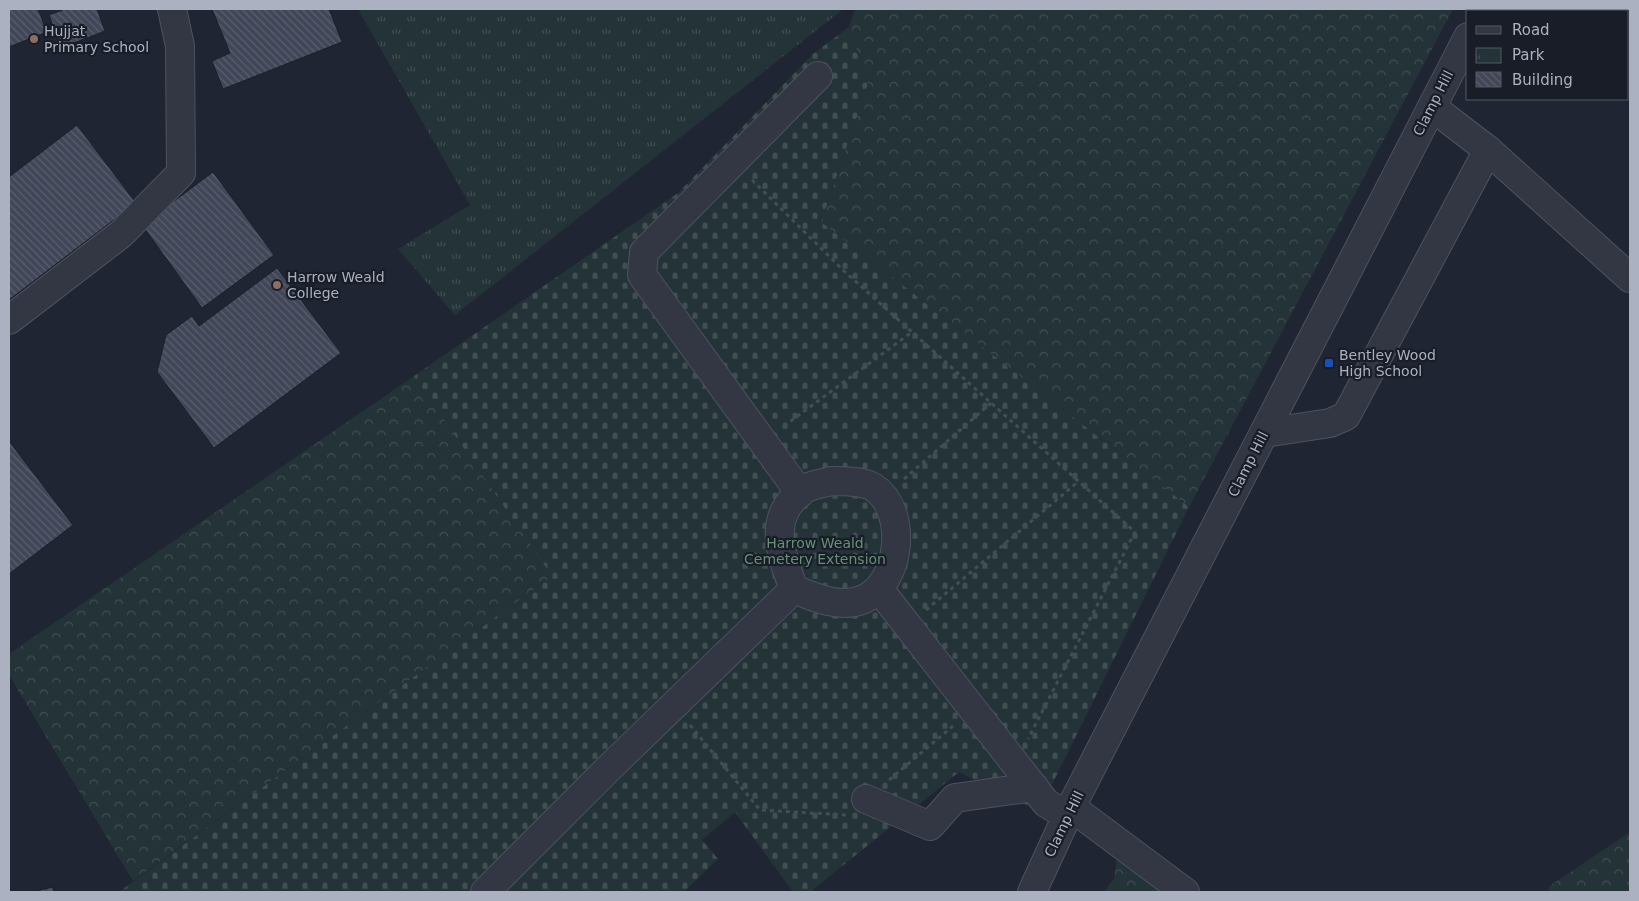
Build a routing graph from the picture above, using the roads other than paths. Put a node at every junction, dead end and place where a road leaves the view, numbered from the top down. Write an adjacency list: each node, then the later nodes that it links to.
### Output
1 (172, 9): 7 (street)
2 (1466, 41): 4 (street, Clamp Hill)
3 (818, 76): 9 (street)
4 (1432, 107): 5 (street); 8 (street, Clamp Hill)
5 (1488, 150): 6 (street); 8 (street)
6 (1630, 278)
7 (9, 320)
8 (1264, 433): 14 (street, Clamp Hill)
9 (800, 493): 10 (street); 11 (street)
10 (794, 589): 11 (street); 15 (street)
11 (879, 589): 12 (street)
12 (1034, 787): 13 (street); 14 (street)
13 (866, 799)
14 (1069, 812): 16 (street, Clamp Hill); 17 (street)
15 (485, 892)
16 (1032, 892)
17 (1185, 892)

